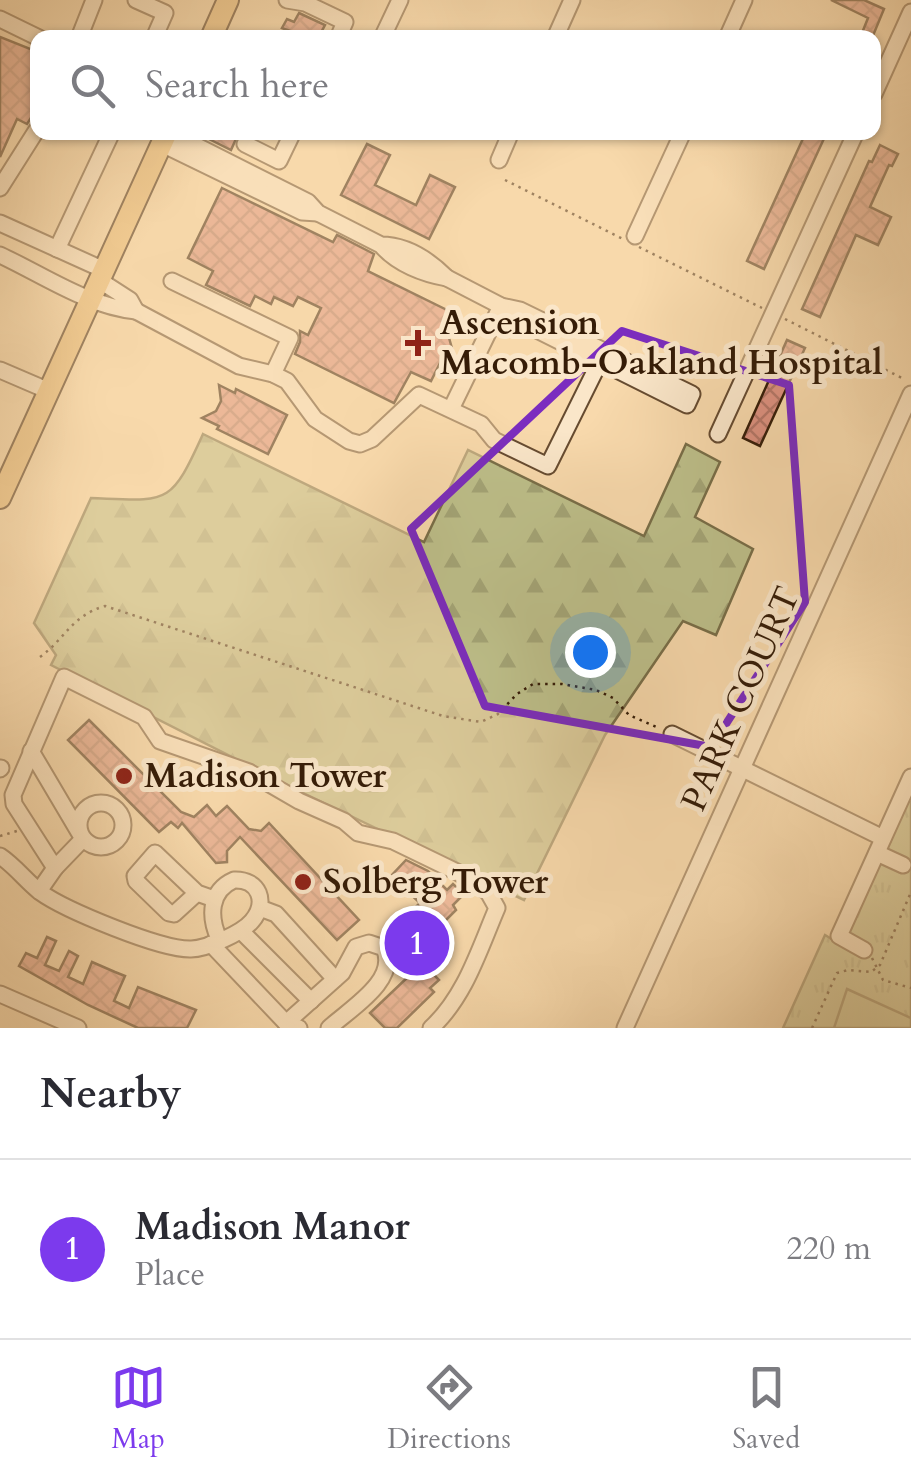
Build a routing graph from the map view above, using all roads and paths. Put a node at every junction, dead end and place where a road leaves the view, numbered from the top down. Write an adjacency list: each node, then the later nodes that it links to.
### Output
1 (94, 0): 10 (street)
2 (136, 0): 11 (street)
3 (286, 0): 13 (street)
4 (400, 0): 14 (street)
5 (572, 0): 15 (street)
6 (744, 0): 16 (street)
7 (224, 1): 12 (main road)
8 (911, 12): 18 (street)
9 (0, 19): 17 (street)
10 (81, 30)
11 (158, 30)
12 (214, 30)
13 (342, 30)
14 (386, 30)
15 (559, 30)
16 (731, 30)
17 (30, 34)
18 (881, 78)
19 (30, 140): 29 (street)
20 (108, 140): 32 (street)
21 (164, 140): 35 (main road)
22 (173, 140): 36 (street)
23 (289, 140): 27 (street)
24 (508, 140): 28 (street)
25 (679, 140): 31 (street)
26 (852, 140): 45 (street)
27 (244, 144)
28 (499, 160)
29 (0, 188)
30 (0, 223): 32 (street)
31 (636, 236)
32 (57, 249): 35 (street)
33 (0, 255): 35 (street)
34 (172, 281): 40 (street)
35 (98, 282): 40 (street); 42 (main road)
36 (501, 306): 38 (street); 44 (street)
37 (779, 316): 41 (path)
38 (603, 356): 43 (street); 44 (street)
39 (0, 370): 42 (street)
40 (272, 374): 44 (street)
41 (908, 386): 50 (street, PARK COURT)
42 (49, 391): 46 (main road)
43 (689, 399)
44 (451, 409)
45 (718, 434)
46 (0, 498)
47 (40, 657): 48 (path)
48 (672, 734): 50 (street)
49 (31, 751): 57 (street); 57 (street); 72 (street)
50 (742, 768): 54 (street); 73 (street, PARK COURT)
51 (911, 777): 54 (street)
52 (23, 828): 53 (path)
53 (0, 836)
54 (880, 846): 56 (street); 64 (street)
55 (0, 856): 58 (street)
56 (902, 865)
57 (55, 868): 58 (street)
58 (39, 891): 63 (street)
59 (196, 894): 60 (street)
60 (214, 900): 61 (street); 63 (street)
61 (260, 908): 62 (street); 65 (street)
62 (241, 931): 63 (street); 68 (street)
63 (215, 941): 69 (street)
64 (864, 950): 66 (path)
65 (336, 979): 68 (street); 71 (street)
66 (911, 988)
67 (0, 994): 70 (street)
68 (311, 1001): 69 (street)
69 (293, 1026)
70 (78, 1028)
71 (329, 1028)
72 (431, 1028)
73 (625, 1028)

